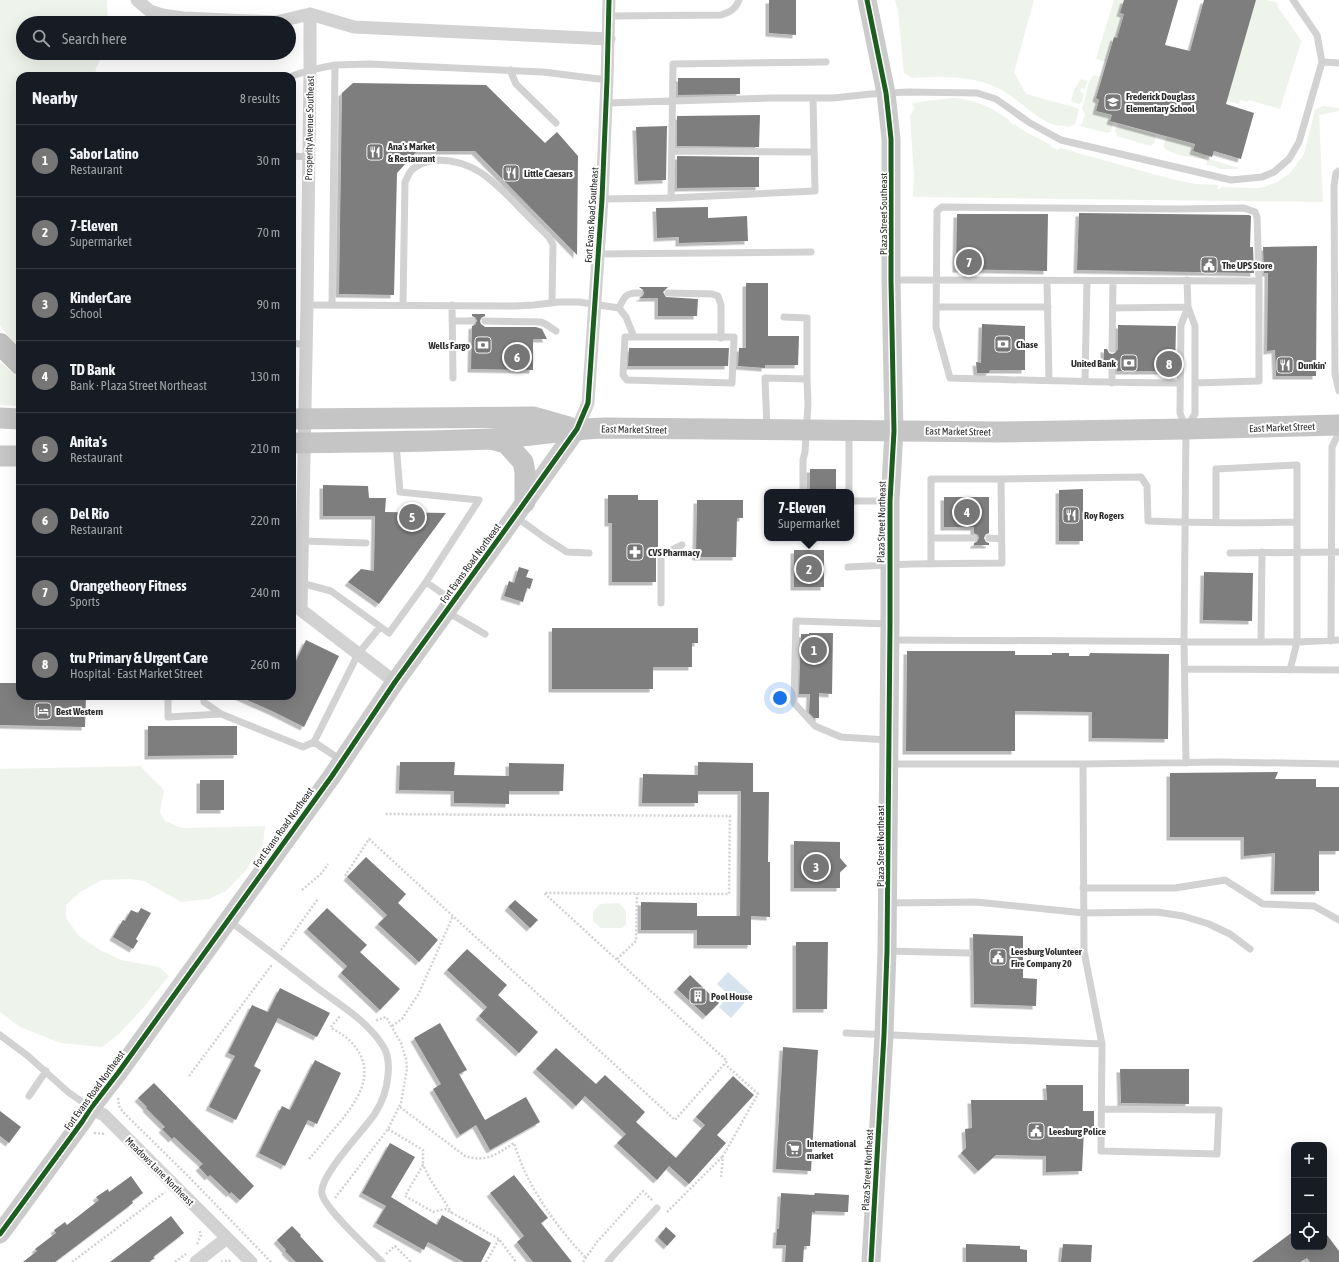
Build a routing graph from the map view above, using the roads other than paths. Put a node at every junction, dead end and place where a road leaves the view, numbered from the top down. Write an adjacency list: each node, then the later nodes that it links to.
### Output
1 (137, 0): 7 (street)
2 (609, 0): 8 (street, Fort Evans Road Southeast)
3 (739, 0): 8 (lane)
4 (867, 0): 19 (main road, Plaza Street Southeast)
5 (1292, 0): 12 (lane)
6 (310, 14): 9 (street); 10 (street); 15 (street, Prosperity Avenue Southeast)
7 (169, 16)
8 (610, 16): 10 (street, Fort Evans Road Southeast)
9 (296, 17)
10 (609, 39): 18 (street, Fort Evans Road Southeast)
11 (826, 62): 21 (lane)
12 (1322, 62): 13 (lane); 19 (lane)
13 (1339, 63)
14 (335, 65): 15 (lane); 16 (lane); 45 (lane)
15 (310, 70): 17 (lane); 27 (street, Prosperity Avenue Southeast)
16 (510, 70): 18 (lane); 23 (lane)
17 (296, 75)
18 (607, 80): 22 (street, Fort Evans Road Southeast)
19 (886, 93): 20 (lane); 33 (main road, Plaza Street Southeast)
20 (813, 98): 21 (lane); 25 (lane)
21 (672, 101): 22 (lane); 24 (lane)
22 (606, 103): 30 (street, Fort Evans Road Southeast)
23 (556, 123)
24 (672, 151): 25 (lane); 29 (lane)
25 (814, 152): 29 (lane)
26 (296, 156): 27 (lane)
27 (309, 157): 44 (street, Prosperity Avenue Southeast)
28 (1339, 171): 73 (lane)
29 (672, 198): 30 (lane)
30 (602, 199): 32 (street, Fort Evans Road Southeast)
31 (811, 252): 32 (lane)
32 (597, 254): 43 (street, Fort Evans Road Southeast)
33 (892, 280): 35 (lane); 83 (main road, Plaza Street Southeast)
34 (1187, 280): 38 (lane); 39 (lane); 50 (lane)
35 (937, 281): 36 (lane); 39 (lane); 48 (lane)
36 (1047, 281): 37 (lane); 49 (lane)
37 (1087, 281): 38 (lane); 69 (lane)
38 (1113, 281): 52 (lane)
39 (1258, 281): 72 (lane)
40 (639, 292): 51 (lane)
41 (668, 293): 59 (lane)
42 (552, 302): 43 (lane); 46 (lane); 47 (lane)
43 (595, 304): 51 (lane); 78 (street, Fort Evans Road Southeast)
44 (307, 305): 45 (lane); 62 (street, Prosperity Avenue Southeast)
45 (332, 305): 46 (lane)
46 (403, 305): 47 (lane)
47 (452, 305): 54 (lane)
48 (936, 307): 49 (lane); 68 (lane)
49 (1048, 307): 68 (lane)
50 (1188, 307): 52 (lane); 71 (lane); 72 (lane)
51 (619, 308): 58 (lane)
52 (1113, 308): 63 (lane)
53 (784, 317): 67 (lane)
54 (452, 321): 55 (lane); 66 (lane)
55 (472, 321)
56 (485, 321): 57 (lane)
57 (556, 331)
58 (634, 337): 59 (lane); 59 (lane)
59 (721, 338)
60 (0, 344): 64 (highway)
61 (296, 344): 62 (lane)
62 (306, 345): 76 (street, Prosperity Avenue Southeast)
63 (1112, 349)
64 (16, 360)
65 (1112, 363): 70 (lane)
66 (453, 378)
67 (806, 378): 80 (lane); 81 (lane)
68 (1049, 380): 69 (lane)
69 (1085, 381): 70 (lane)
70 (1112, 383): 71 (lane)
71 (1180, 383): 79 (lane)
72 (1195, 383): 79 (lane)
73 (1339, 391)
74 (0, 418): 75 (main road)
75 (16, 419)
76 (298, 419): 78 (main road, East Market Street); 87 (street)
77 (1339, 425): 79 (main road, East Market Street)
78 (577, 429): 80 (main road, East Market Street); 85 (main road, East Market Street); 95 (main road, Fort Evans Road Northeast)
79 (1186, 429): 83 (main road, East Market Street); 97 (lane)
80 (767, 430): 81 (main road, East Market Street)
81 (806, 430): 82 (main road, East Market Street); 91 (lane)
82 (848, 430): 83 (main road, East Market Street); 92 (lane)
83 (894, 431): 94 (main road, Plaza Street Northeast)
84 (1339, 432): 108 (lane)
85 (491, 439): 86 (main road, East Market Street); 95 (main road)
86 (396, 442): 87 (main road, East Market Street); 114 (lane)
87 (298, 443): 103 (street)
88 (0, 456): 89 (main road)
89 (16, 456)
90 (1000, 479): 97 (lane); 99 (lane); 102 (lane)
91 (803, 489)
92 (849, 489)
93 (854, 500): 94 (lane)
94 (890, 501): 112 (main road, Plaza Street Northeast)
95 (520, 509): 109 (lane); 117 (main road, Fort Evans Road Northeast)
96 (1297, 522): 98 (lane); 98 (lane); 107 (lane)
97 (1185, 523): 98 (lane); 123 (lane)
98 (1216, 523)
99 (931, 538): 100 (lane); 111 (lane)
100 (974, 538)
101 (989, 538): 102 (lane)
102 (1001, 538): 111 (lane)
103 (302, 541): 104 (lane); 115 (street)
104 (366, 542)
105 (682, 545): 116 (lane)
106 (1262, 552): 107 (lane); 110 (lane); 124 (lane)
107 (1297, 552): 108 (lane); 126 (lane)
108 (1336, 552): 125 (lane)
109 (589, 553)
110 (1230, 553)
111 (930, 563): 112 (lane)
112 (889, 564): 113 (lane); 120 (main road, Plaza Street Northeast)
113 (848, 567)
114 (426, 582): 117 (lane); 119 (lane)
115 (301, 583): 118 (street); 119 (lane)
116 (661, 603)
117 (450, 606): 121 (lane); 131 (main road, Fort Evans Road Northeast)
118 (296, 610): 127 (street)
119 (380, 626): 127 (lane)
120 (890, 632): 123 (lane); 135 (main road, Plaza Street Northeast); 135 (lane)
121 (484, 634)
122 (1339, 640): 125 (lane)
123 (1184, 641): 124 (lane); 128 (lane)
124 (1261, 641): 126 (lane)
125 (1331, 641): 126 (lane)
126 (1297, 642): 129 (lane)
127 (358, 654): 131 (street); 136 (lane)
128 (1185, 669): 129 (lane); 138 (lane)
129 (1290, 670): 130 (lane)
130 (1339, 670)
131 (395, 682): 137 (main road, Fort Evans Road Northeast)
132 (168, 700): 134 (lane)
133 (204, 700): 134 (lane)
134 (222, 714): 136 (lane)
135 (888, 740): 139 (main road, Plaza Street Northeast)
136 (314, 742): 137 (lane)
137 (342, 760): 145 (main road, Fort Evans Road Northeast)
138 (1186, 763): 140 (lane); 141 (lane)
139 (888, 764): 140 (lane); 143 (main road, Plaza Street Northeast)
140 (1083, 764): 142 (lane)
141 (1339, 764)
142 (1083, 888): 144 (lane); 146 (lane)
143 (888, 903): 144 (lane); 148 (main road, Plaza Street Northeast)
144 (1084, 913): 147 (lane); 149 (lane)
145 (228, 920): 159 (main road, Fort Evans Road Northeast); 165 (lane)
146 (1339, 920)
147 (1250, 949)
148 (887, 951): 151 (lane); 154 (main road, Plaza Street Northeast)
149 (1084, 951): 150 (lane); 155 (lane)
150 (1026, 952)
151 (968, 953)
152 (846, 1034): 154 (lane)
153 (0, 1035): 156 (lane)
154 (884, 1035): 155 (lane); 167 (main road, Plaza Street Northeast)
155 (1102, 1044): 158 (lane)
156 (46, 1072): 157 (lane); 159 (lane)
157 (29, 1096)
158 (1102, 1109): 158 (lane)
159 (87, 1115): 161 (main road, Fort Evans Road Northeast); 162 (street, Meadows Lane Northeast)
160 (656, 1205): 166 (lane)
161 (0, 1234)
162 (227, 1238): 163 (street); 164 (street, Meadows Lane Northeast)
163 (191, 1258)
164 (251, 1262)
165 (382, 1262)
166 (608, 1262)
167 (871, 1262)

